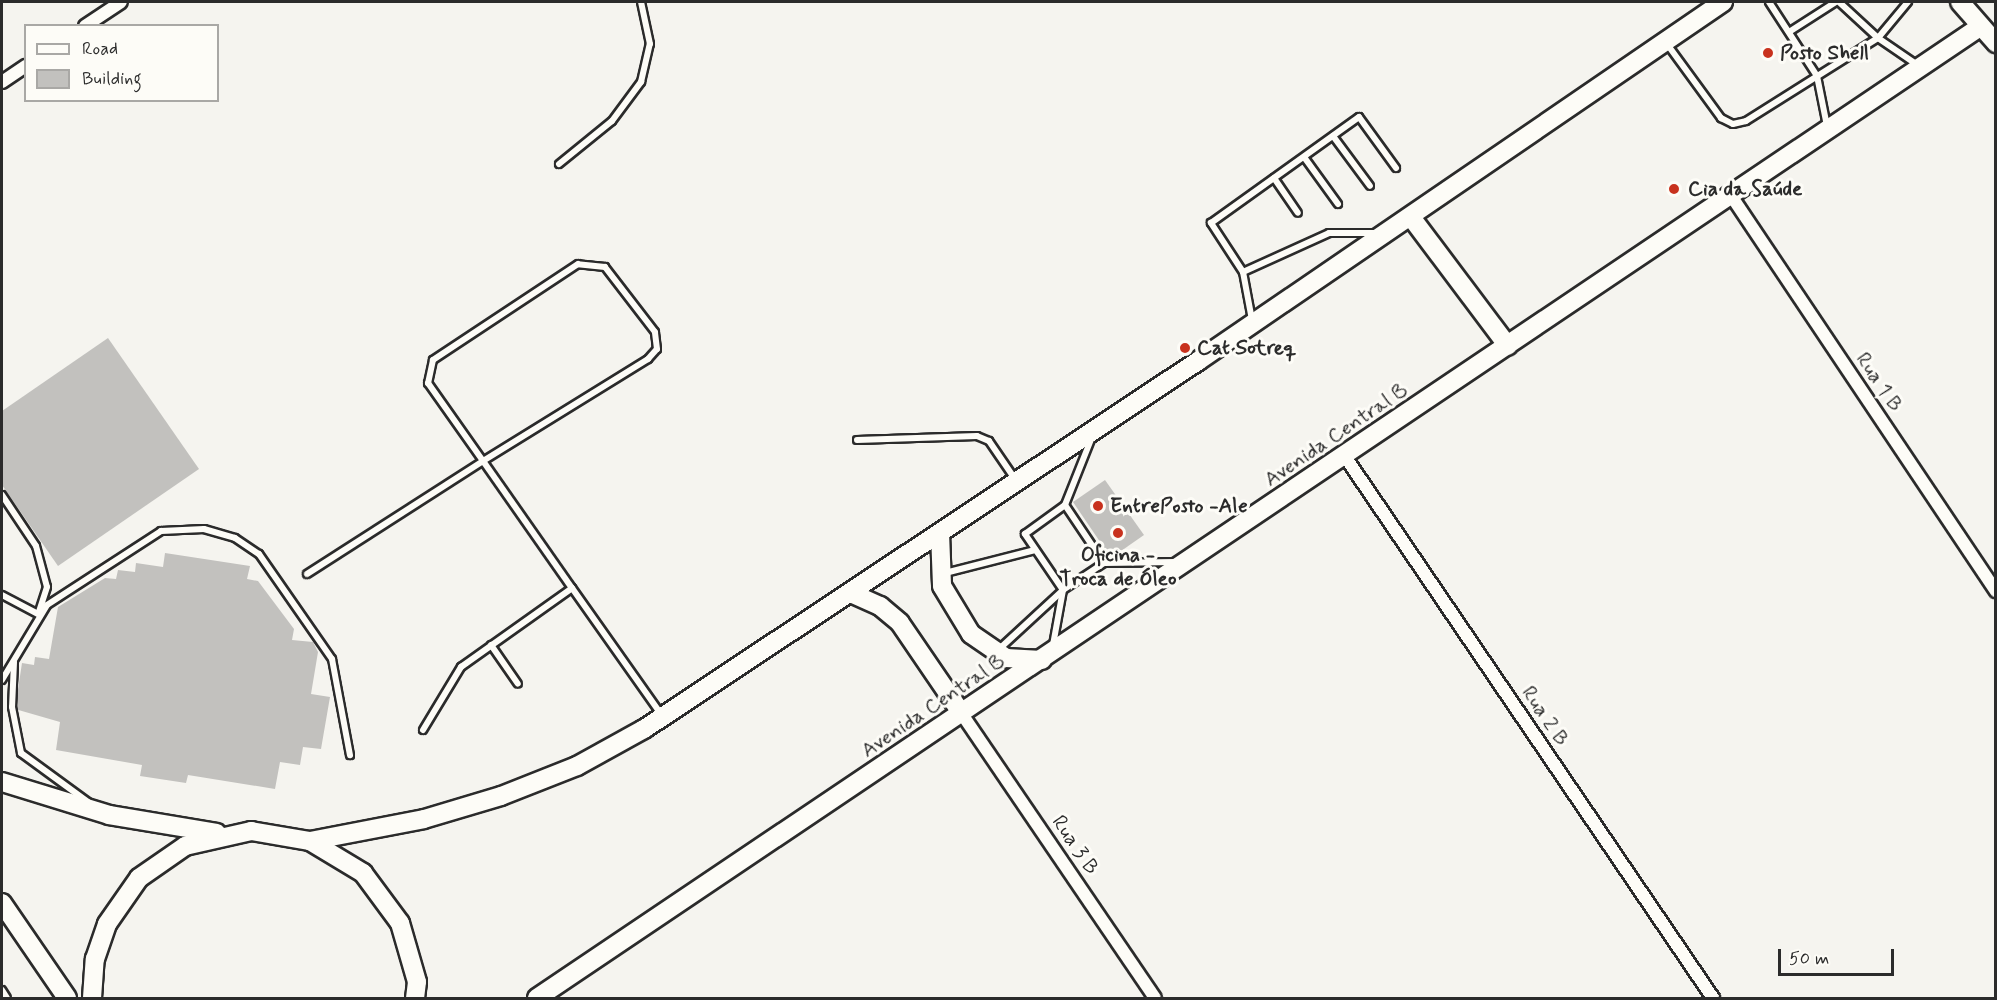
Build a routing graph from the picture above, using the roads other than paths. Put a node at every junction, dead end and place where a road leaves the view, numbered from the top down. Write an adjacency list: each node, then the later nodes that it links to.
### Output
1 (121, 2): 8 (street)
2 (641, 2): 21 (lane)
3 (1723, 2): 13 (main road)
4 (1769, 2): 10 (lane)
5 (1837, 2): 10 (lane); 11 (lane)
6 (1908, 2): 11 (lane)
7 (1960, 2): 9 (main road)
8 (88, 24)
9 (1980, 27): 12 (main road); 15 (main road, Avenida Central B)
10 (1789, 32): 16 (lane)
11 (1878, 38): 15 (lane); 16 (lane)
12 (1995, 43)
13 (1666, 44): 16 (lane); 28 (main road)
14 (24, 67): 17 (street)
15 (1922, 68): 18 (main road, Avenida Central B)
16 (1817, 76): 18 (lane)
17 (2, 82)
18 (1827, 130): 25 (main road, Avenida Central B)
19 (1333, 136): 20 (lane); 22 (lane); 24 (lane)
20 (1304, 157): 23 (lane); 26 (lane)
21 (559, 164)
22 (1396, 168)
23 (1274, 178): 27 (lane); 30 (lane)
24 (1370, 186)
25 (1730, 194): 32 (main road, Avenida Central B); 48 (street, Rua 1 B)
26 (1338, 204)
27 (1298, 213)
28 (1411, 217): 29 (main road); 32 (main road)
29 (1386, 234): 30 (lane); 31 (main road)
30 (1243, 272): 31 (lane)
31 (1253, 324): 33 (main road)
32 (1508, 346): 35 (main road, Avenida Central B)
33 (1095, 430): 37 (main road); 39 (lane)
34 (857, 440): 37 (lane)
35 (1344, 455): 42 (main road, Avenida Central B); 74 (street, Rua 2 B)
36 (483, 461): 36 (lane); 44 (lane); 46 (lane)
37 (1017, 482): 40 (main road)
38 (2, 495): 51 (lane)
39 (1065, 505): 41 (lane); 43 (lane)
40 (940, 533): 45 (main road); 49 (main road)
41 (1035, 550): 45 (lane); 47 (lane)
42 (1188, 561): 43 (lane); 54 (main road, Avenida Central B)
43 (1104, 563): 47 (lane)
44 (307, 574)
45 (940, 574): 53 (main road)
46 (572, 588): 52 (lane); 59 (lane)
47 (1063, 590): 53 (lane); 54 (lane)
48 (1995, 591)
49 (853, 594): 58 (main road); 59 (main road)
50 (2, 595): 51 (lane)
51 (38, 614): 55 (lane); 61 (lane)
52 (491, 645): 57 (lane); 60 (lane)
53 (994, 653): 54 (main road)
54 (1047, 657): 58 (main road, Avenida Central B)
55 (14, 660): 56 (lane); 63 (lane)
56 (2, 680)
57 (518, 684)
58 (962, 714): 72 (main road, Avenida Central B); 73 (street, Rua 3 B)
59 (663, 717): 65 (main road)
60 (423, 730)
61 (350, 754)
62 (2, 782): 63 (main road)
63 (109, 815): 64 (main road)
64 (221, 834): 65 (main road); 70 (main road)
65 (310, 841): 71 (main road)
66 (2, 903): 69 (main road)
67 (2, 990): 68 (lane)
68 (7, 999)
69 (67, 999)
70 (92, 999)
71 (415, 999)
72 (537, 999)
73 (1155, 999)
74 (1713, 999)

